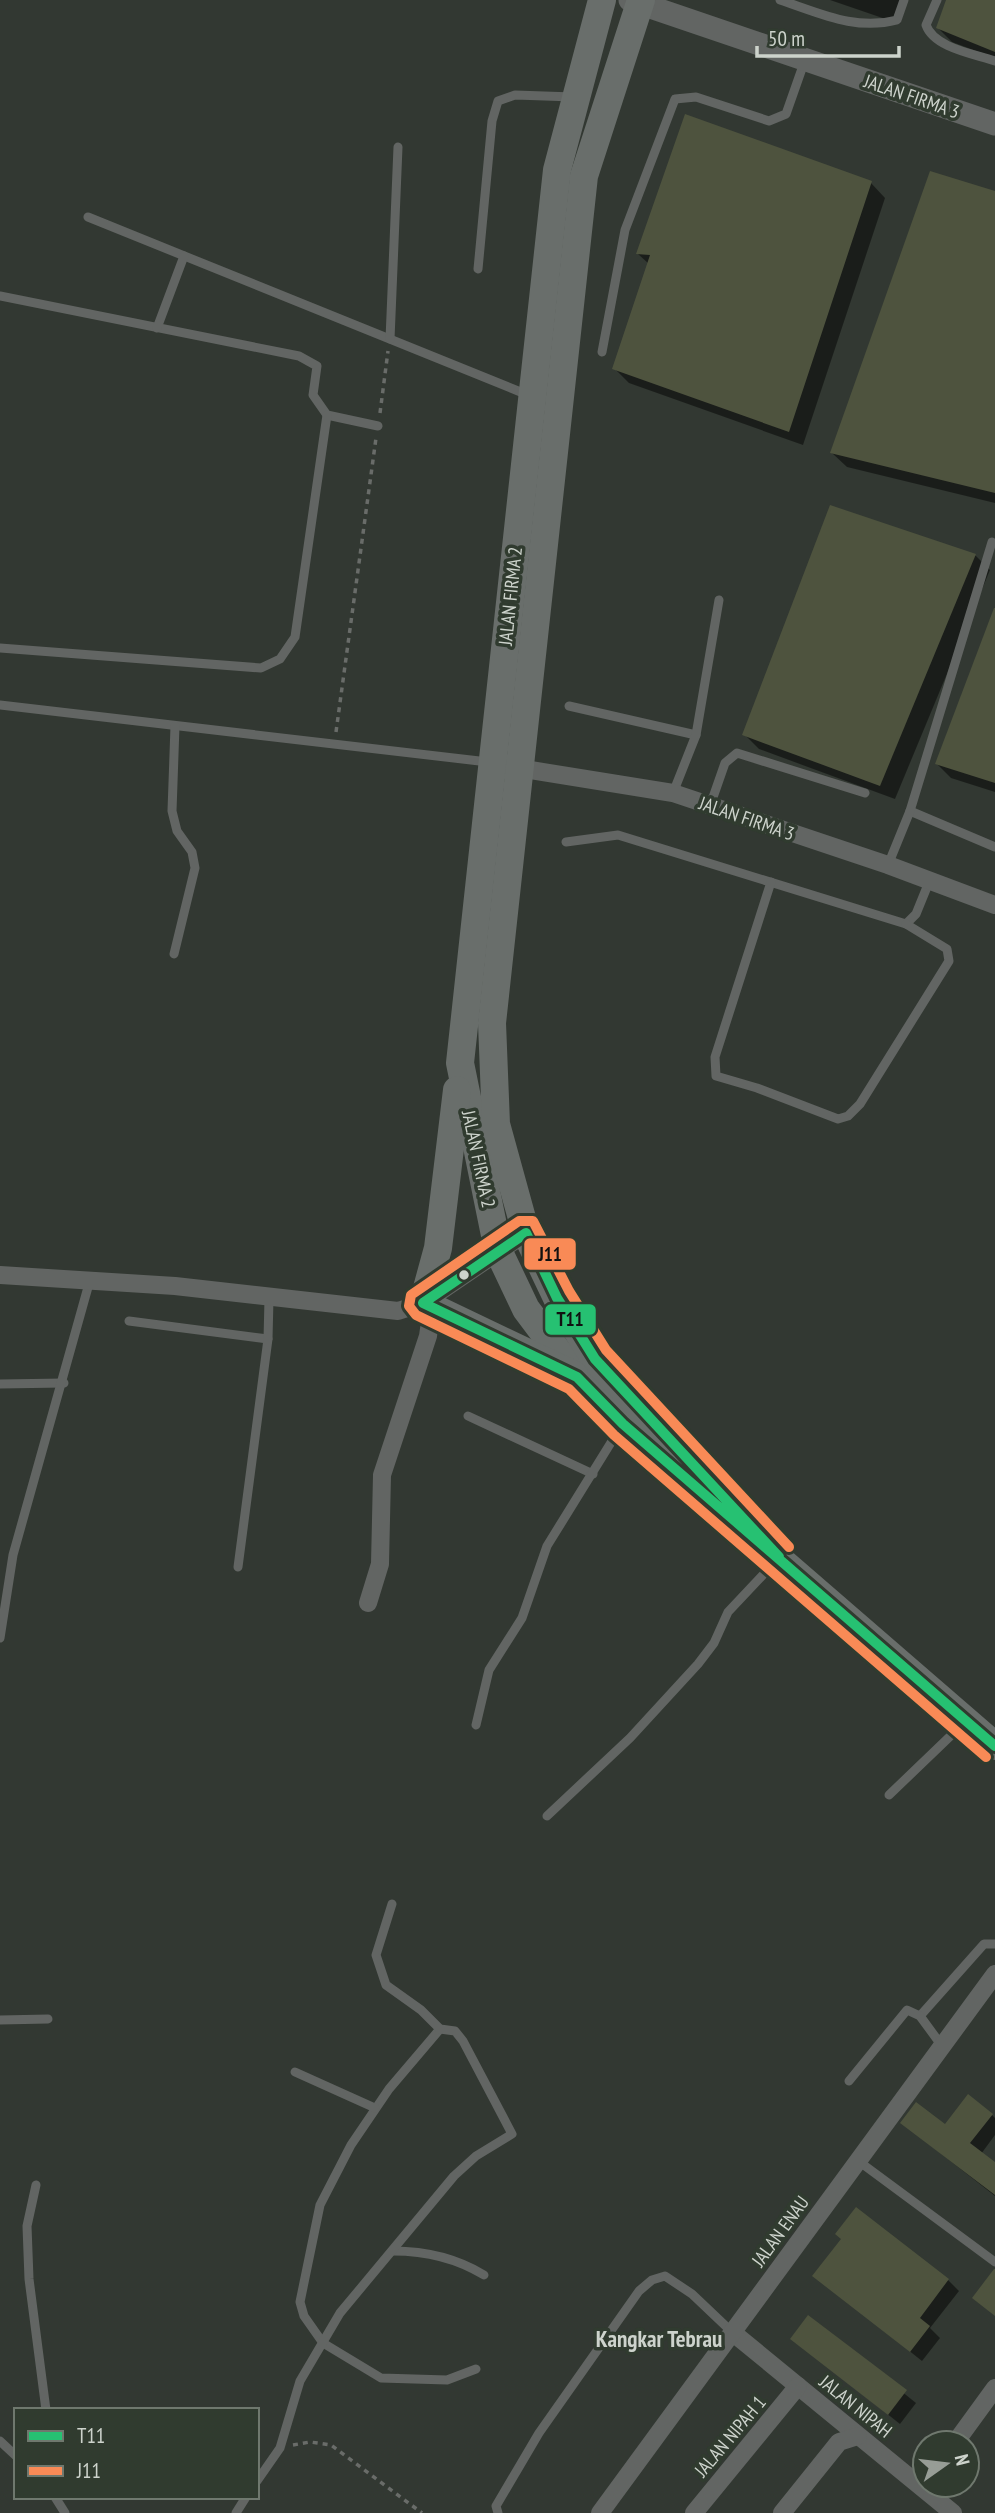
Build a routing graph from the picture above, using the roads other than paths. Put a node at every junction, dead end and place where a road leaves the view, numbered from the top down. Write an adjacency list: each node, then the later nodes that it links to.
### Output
1 (602, 0): 8 (main road, JALAN FIRMA 2)
2 (780, 0): 3 (lane)
3 (904, 0)
4 (937, 0): 7 (lane)
5 (637, 1): 6 (street, JALAN FIRMA 3); 29 (main road, JALAN FIRMA 2)
6 (805, 60): 9 (street, JALAN FIRMA 3); 17 (lane)
7 (995, 61)
8 (576, 97): 13 (lane); 18 (main road, JALAN FIRMA 2)
9 (995, 124)
10 (398, 147): 16 (lane)
11 (88, 217): 12 (lane)
12 (184, 256): 15 (lane); 16 (lane)
13 (478, 269)
14 (0, 296): 15 (lane)
15 (157, 328): 19 (lane)
16 (390, 339): 18 (lane)
17 (602, 352)
18 (532, 396): 28 (main road, JALAN FIRMA 2)
19 (327, 415): 20 (lane); 23 (lane)
20 (378, 426)
21 (992, 542): 33 (lane)
22 (719, 600): 27 (lane)
23 (0, 648)
24 (0, 705): 26 (lane)
25 (569, 706): 27 (lane)
26 (175, 726): 28 (lane); 41 (lane)
27 (696, 735): 30 (lane)
28 (492, 763): 29 (street, JALAN FIRMA 3); 42 (main road, JALAN FIRMA 2)
29 (519, 769): 30 (street, JALAN FIRMA 3); 43 (main road, JALAN FIRMA 2)
30 (673, 793): 32 (street, JALAN FIRMA 3)
31 (865, 793): 32 (lane)
32 (710, 806): 36 (street, JALAN FIRMA 3)
33 (910, 811): 35 (lane); 36 (lane)
34 (566, 842): 37 (lane)
35 (995, 847)
36 (888, 865): 38 (street, JALAN FIRMA 3)
37 (771, 882): 40 (lane); 40 (lane)
38 (929, 882): 39 (street, JALAN FIRMA 3); 40 (lane)
39 (995, 905)
40 (906, 924)
41 (174, 954)
42 (460, 1063): 44 (main road, JALAN FIRMA 2); 48 (main road)
43 (526, 1233): 44 (street); 54 (main road, JALAN FIRMA 2)
44 (498, 1250): 48 (street); 51 (main road, JALAN FIRMA 2)
45 (0, 1275): 46 (street)
46 (90, 1280): 47 (street); 52 (lane)
47 (268, 1299): 48 (street); 50 (lane)
48 (423, 1303): 51 (main road); 59 (street)
49 (129, 1321): 50 (lane)
50 (268, 1339): 58 (lane)
51 (577, 1377): 54 (main road, JALAN FIRMA 2)
52 (64, 1382): 53 (lane); 60 (lane)
53 (0, 1384)
54 (630, 1414): 56 (lane); 57 (main road, JALAN FIRMA 2)
55 (468, 1416): 56 (lane)
56 (593, 1474): 62 (lane)
57 (779, 1557): 61 (main road, JALAN FIRMA 2); 65 (lane)
58 (238, 1567)
59 (368, 1603)
60 (0, 1638)
61 (966, 1721): 63 (main road, JALAN FIRMA 2); 64 (lane)
62 (475, 1725)
63 (995, 1746)
64 (889, 1795)
65 (547, 1816)
66 (392, 1904): 72 (lane)
67 (995, 1944): 69 (lane)
68 (995, 1974): 73 (street, JALAN ENAU)
69 (920, 2016): 73 (lane); 75 (lane)
70 (48, 2019): 71 (lane)
71 (0, 2020)
72 (440, 2029): 76 (lane); 79 (lane)
73 (942, 2046): 77 (street, JALAN ENAU)
74 (295, 2072): 76 (lane)
75 (849, 2081)
76 (376, 2108): 83 (lane)
77 (857, 2160): 80 (lane); 82 (street, JALAN ENAU)
78 (36, 2185): 87 (lane)
79 (393, 2250): 81 (lane); 83 (lane)
80 (995, 2262)
81 (484, 2275)
82 (732, 2333): 85 (street, JALAN NIPAH); 95 (lane); 96 (street, JALAN ENAU)
83 (323, 2343): 84 (lane); 93 (lane)
84 (476, 2369)
85 (798, 2386): 89 (street, JALAN NIPAH); 97 (street, JALAN NIPAH 1)
86 (995, 2388): 88 (street)
87 (46, 2408)
88 (965, 2429)
89 (859, 2436): 92 (street, JALAN NIPAH); 98 (street)
90 (0, 2441): 91 (lane)
91 (14, 2454)
92 (911, 2476)
93 (259, 2478)
94 (938, 2499): 99 (street, JALAN NIPAH)
95 (498, 2513)
96 (600, 2513)
97 (694, 2513)
98 (782, 2513)
99 (953, 2513)

